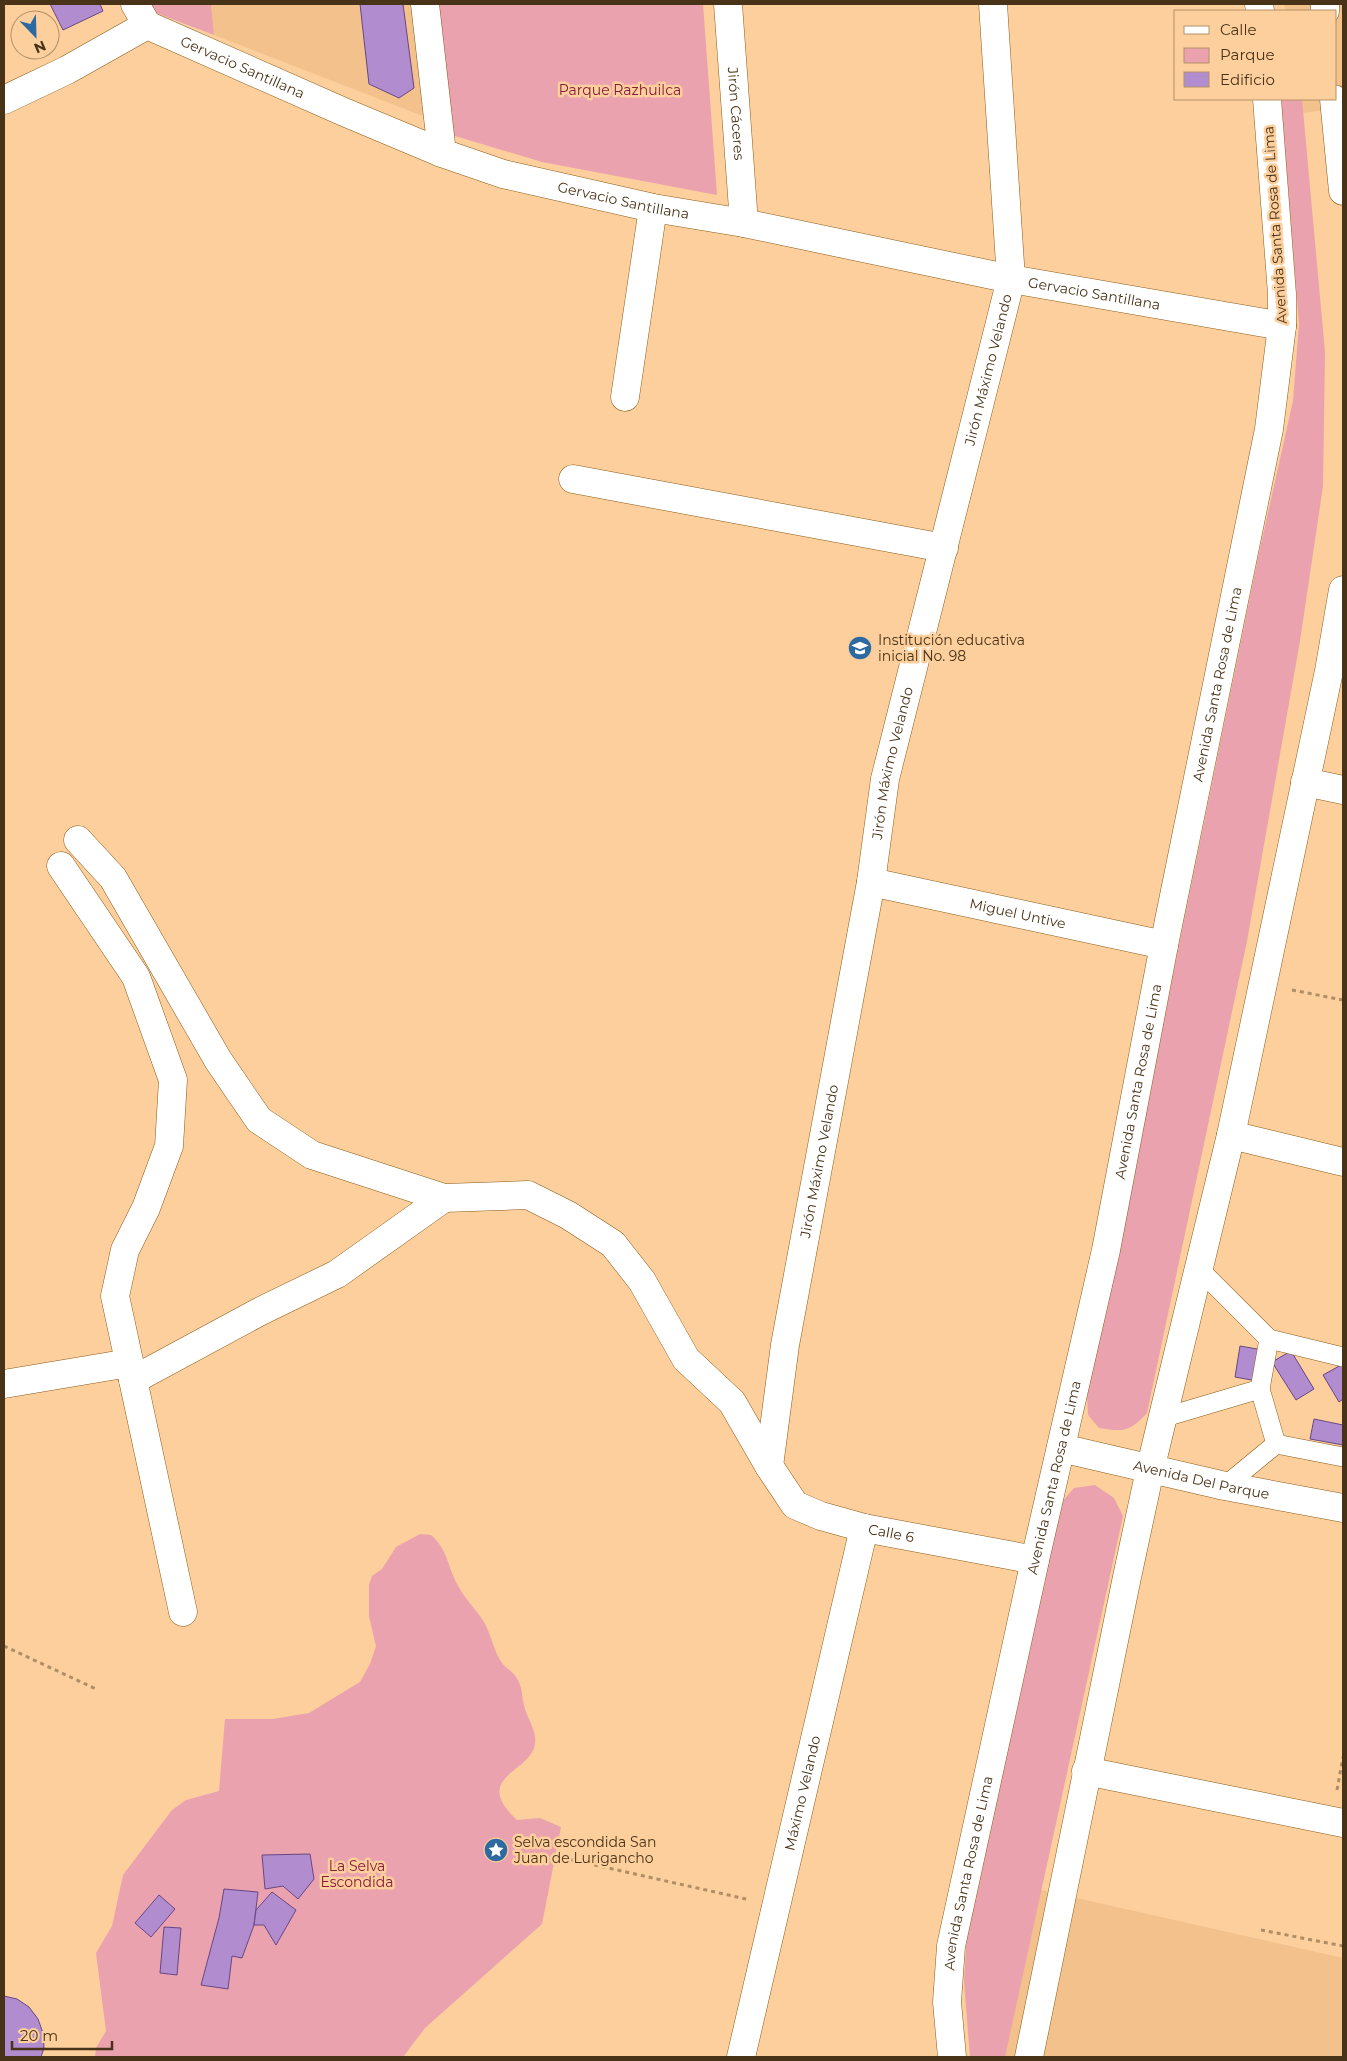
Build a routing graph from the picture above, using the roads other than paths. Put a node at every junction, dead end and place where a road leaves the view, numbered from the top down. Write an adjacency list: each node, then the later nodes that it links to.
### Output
1 (425, 4): 8 (street)
2 (728, 4): 11 (street, Jirón Cáceres)
3 (994, 4): 12 (street, Jirón Máximo Velando)
4 (141, 14): 5 (street, Gervacio Santillana); 8 (street, Gervacio Santillana)
5 (4, 100)
6 (1267, 100): 13 (street, Avenida Santa Rosa de Lima)
7 (1334, 100): 9 (street)
8 (442, 153): 10 (street, Gervacio Santillana)
9 (1343, 191)
10 (654, 208): 11 (street, Gervacio Santillana); 14 (street)
11 (744, 223): 12 (street, Gervacio Santillana)
12 (1011, 279): 13 (street, Gervacio Santillana); 16 (street, Jirón Máximo Velando)
13 (1282, 326): 23 (street, Avenida Santa Rosa de Lima)
14 (625, 397)
15 (573, 480): 16 (street)
16 (944, 548): 22 (street, Jirón Máximo Velando)
17 (1343, 590): 18 (street)
18 (1305, 782): 19 (street); 24 (street)
19 (1343, 790)
20 (78, 840): 26 (street)
21 (61, 866): 30 (street)
22 (871, 882): 23 (street, Miguel Untive); 37 (street, Jirón Máximo Velando)
23 (1164, 946): 35 (street, Avenida Santa Rosa de Lima)
24 (1231, 1135): 25 (street); 27 (street)
25 (1343, 1162)
26 (444, 1198): 30 (street); 37 (street, Calle 6)
27 (1198, 1270): 28 (lane); 33 (street)
28 (1269, 1339): 29 (lane); 32 (lane)
29 (1343, 1358)
30 (131, 1371): 31 (street); 43 (street)
31 (4, 1384)
32 (1260, 1389): 33 (lane); 34 (lane)
33 (1162, 1418): 38 (street)
34 (1276, 1444): 36 (lane); 39 (lane)
35 (1061, 1448): 38 (street, Avenida Del Parque); 42 (street, Avenida Santa Rosa de Lima)
36 (1343, 1457)
37 (769, 1466): 41 (street, Calle 6)
38 (1150, 1470): 39 (street, Avenida Del Parque); 44 (street)
39 (1224, 1486): 40 (street, Avenida Del Parque)
40 (1343, 1508)
41 (864, 1528): 42 (street, Calle 6); 46 (street, Máximo Velando)
42 (1034, 1560): 47 (street, Avenida Santa Rosa de Lima)
43 (183, 1612)
44 (1086, 1771): 45 (street); 48 (street)
45 (1343, 1823)
46 (741, 2057)
47 (952, 2057)
48 (1029, 2057)

